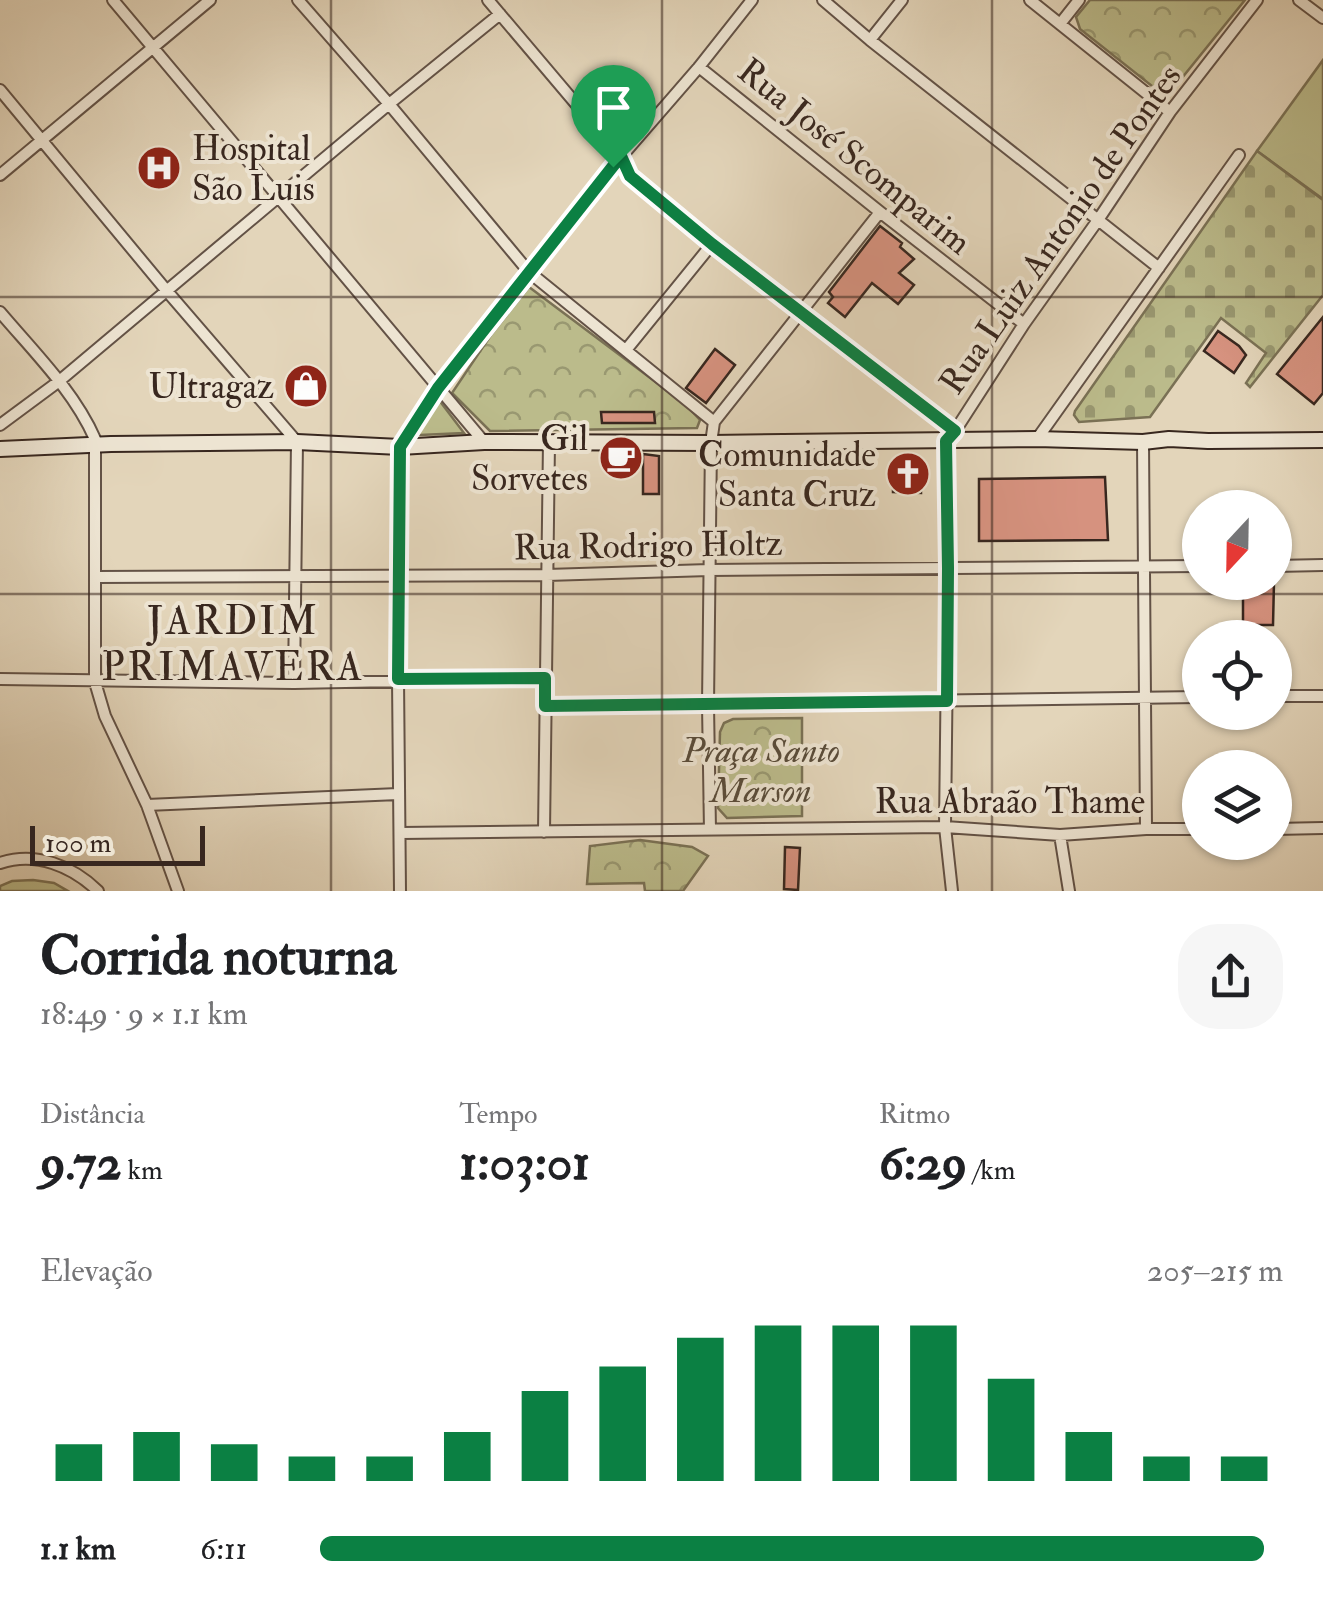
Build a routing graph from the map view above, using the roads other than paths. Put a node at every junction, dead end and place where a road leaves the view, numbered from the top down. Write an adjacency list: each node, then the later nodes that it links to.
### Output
1 (113, 0): 16 (street)
2 (210, 0): 16 (street)
3 (298, 0): 19 (street)
4 (488, 0): 12 (street)
5 (752, 0): 17 (street)
6 (823, 0): 15 (street)
7 (902, 0): 15 (street)
8 (1030, 0): 14 (street)
9 (1080, 0): 14 (street)
10 (1256, 0): 20 (street, Rua Luiz Antonio de Pontes)
11 (1299, 0): 13 (street)
12 (500, 14): 19 (street); 23 (street)
13 (1323, 18)
14 (1060, 24): 20 (street)
15 (870, 40): 27 (street)
16 (153, 48): 21 (street); 25 (street)
17 (699, 67): 23 (street); 26 (street, Rua José Scomparim)
18 (0, 90): 21 (street)
19 (389, 104): 25 (street); 30 (street)
20 (1170, 112): 27 (street, Rua Luiz Antonio de Pontes)
21 (42, 142): 24 (street); 31 (street)
22 (1239, 155): 29 (street)
23 (621, 156): 28 (street); 30 (street)
24 (0, 175)
25 (279, 197): 31 (street); 37 (street)
26 (880, 212): 33 (street); 34 (street, Rua José Scomparim)
27 (1098, 220): 29 (street); 34 (street, Rua Luiz Antonio de Pontes)
28 (712, 244): 33 (street); 35 (street)
29 (1159, 268): 41 (street)
30 (529, 272): 35 (street); 37 (street)
31 (166, 290): 36 (street); 43 (street)
32 (0, 312): 36 (street)
33 (802, 313): 38 (street); 40 (street)
34 (1024, 324): 40 (street, Rua Luiz Antonio de Pontes)
35 (626, 350): 38 (street)
36 (58, 382): 39 (street); 48 (street)
37 (438, 388): 44 (street); 49 (street)
38 (714, 422): 47 (street)
39 (0, 425)
40 (950, 436): 41 (main road); 47 (main road); 55 (street)
41 (1038, 438): 46 (main road)
42 (1323, 440): 46 (main road)
43 (296, 442): 48 (main road); 49 (main road); 58 (street)
44 (484, 442): 45 (main road); 49 (main road)
45 (549, 442): 47 (main road); 57 (street)
46 (1144, 442): 52 (street)
47 (711, 443): 56 (street)
48 (95, 445): 50 (main road); 60 (street)
49 (400, 447): 59 (street)
50 (0, 449)
51 (1323, 565): 54 (street)
52 (1145, 566): 53 (street, Rua Rodrigo Holtz); 55 (street, Rua Rodrigo Holtz); 69 (street)
53 (1182, 566)
54 (1292, 566)
55 (948, 568): 56 (street, Rua Rodrigo Holtz); 70 (street)
56 (709, 570): 57 (street, Rua Rodrigo Holtz); 71 (street)
57 (547, 575): 59 (street, Rua Rodrigo Holtz); 61 (street)
58 (295, 576): 59 (street, Rua Rodrigo Holtz); 60 (street, Rua Rodrigo Holtz); 65 (street)
59 (400, 576): 62 (street)
60 (97, 578): 64 (street)
61 (545, 678): 62 (street); 72 (street)
62 (398, 679): 65 (street); 73 (street)
63 (0, 680): 64 (street)
64 (95, 682): 65 (street); 74 (street)
65 (294, 683)
66 (1292, 696): 67 (street)
67 (1323, 696)
68 (1182, 697): 69 (street)
69 (1145, 698): 70 (street); 78 (street)
70 (947, 701): 71 (street); 75 (street)
71 (708, 705): 72 (street); 80 (street)
72 (545, 706): 81 (street)
73 (398, 794): 74 (street); 82 (street)
74 (147, 805): 86 (street)
75 (945, 827): 80 (street, Rua Abraão Thame); 83 (street, Rua Abraão Thame); 88 (street)
76 (1292, 828): 77 (street)
77 (1323, 828)
78 (1146, 829): 79 (street, Rua Abraão Thame); 83 (street, Rua Abraão Thame)
79 (1182, 829)
80 (710, 830): 81 (street, Rua Abraão Thame)
81 (544, 832): 82 (street, Rua Abraão Thame)
82 (401, 834): 87 (street)
83 (1060, 835): 89 (street)
84 (0, 863): 85 (street)
85 (98, 891)
86 (178, 891)
87 (400, 891)
88 (952, 891)
89 (1069, 891)

